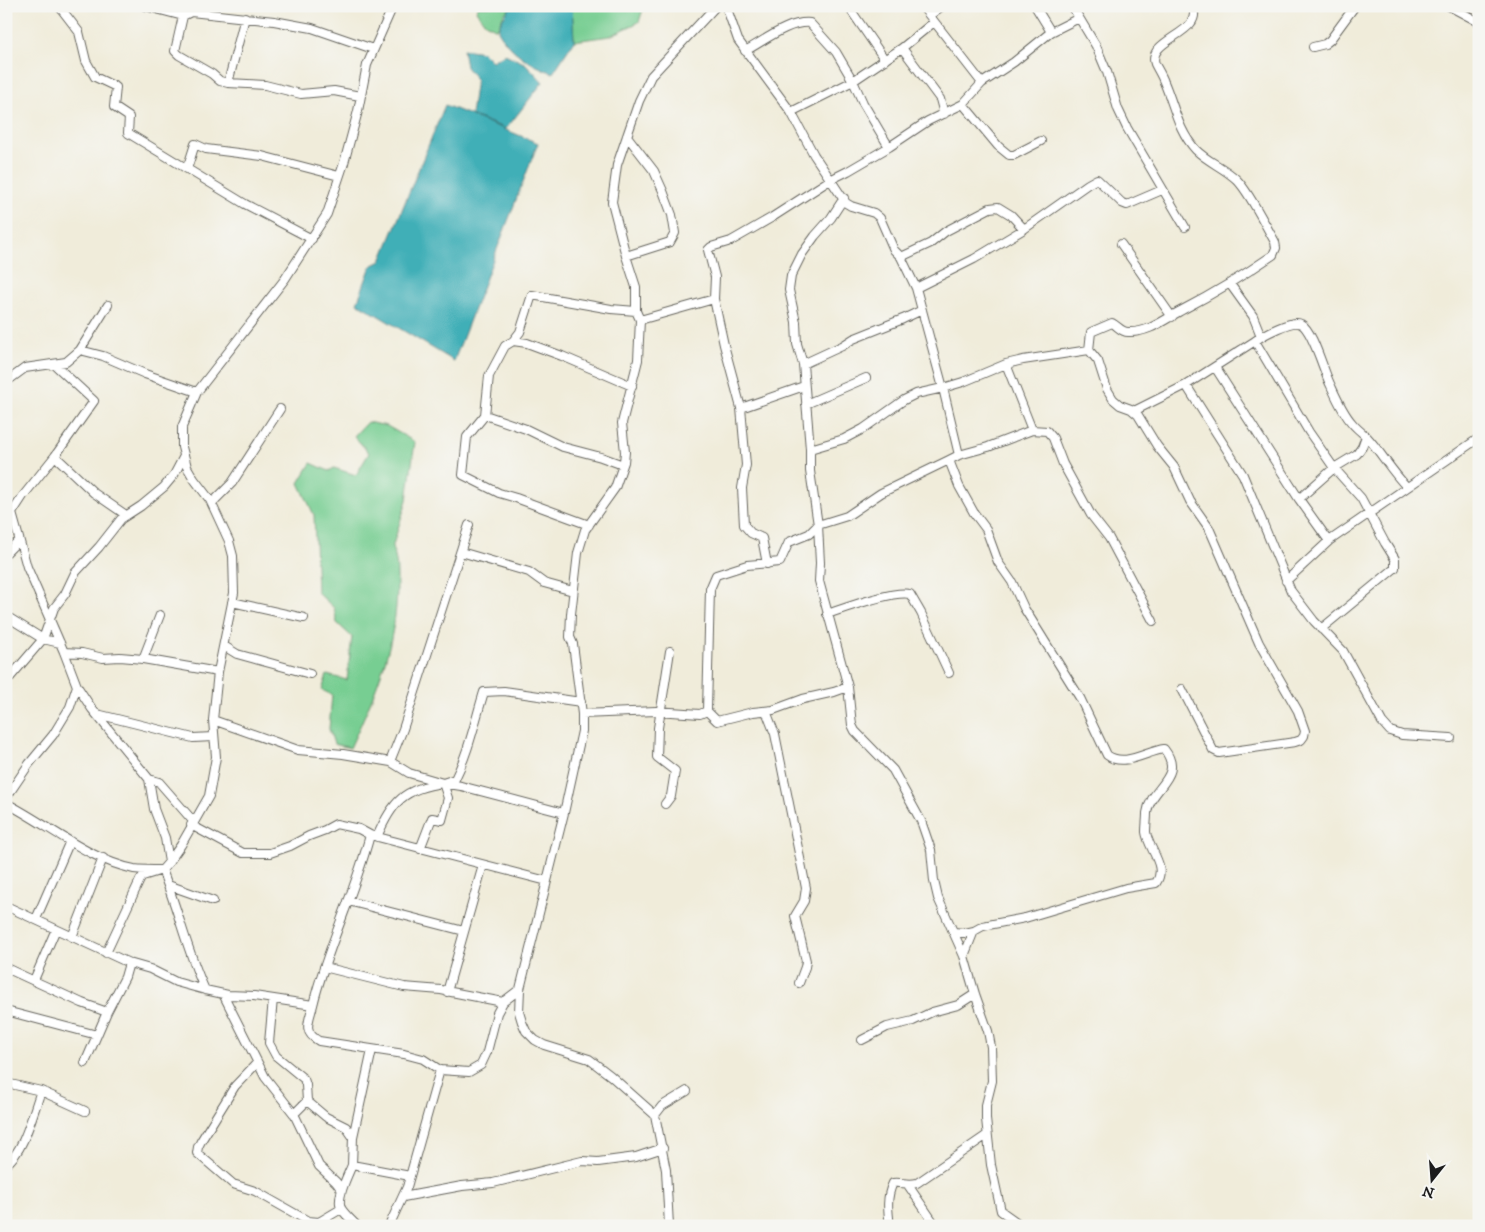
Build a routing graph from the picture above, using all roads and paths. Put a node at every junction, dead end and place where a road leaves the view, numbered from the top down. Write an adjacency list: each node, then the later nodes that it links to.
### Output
1 (58, 6): 35 (street)
2 (145, 6): 14 (street)
3 (393, 6): 22 (street)
4 (716, 6): 32 (street)
5 (726, 6): 23 (street)
6 (848, 6): 24 (street)
7 (922, 6): 16 (street)
8 (942, 6): 16 (street)
9 (1034, 6): 19 (street)
10 (1072, 6): 17 (street)
11 (1192, 6): 46 (street)
12 (1355, 6): 20 (street)
13 (1449, 6): 18 (street)
14 (183, 16): 15 (street); 26 (street)
15 (245, 17): 22 (street); 26 (street)
16 (932, 18): 21 (street); 27 (street)
17 (1079, 18): 19 (street); 38 (street)
18 (1479, 22)
19 (1050, 32): 27 (street)
20 (1313, 47)
21 (902, 48): 24 (street); 31 (street)
22 (373, 49): 28 (street)
23 (745, 51): 25 (street); 30 (street)
24 (885, 60): 25 (street)
25 (853, 81): 30 (street); 34 (street)
26 (228, 83): 28 (street)
27 (982, 83): 29 (street)
28 (360, 96): 36 (street)
29 (963, 104): 31 (street); 33 (street)
30 (791, 112): 37 (street)
31 (944, 114): 34 (street)
32 (627, 136): 44 (street); 44 (street)
33 (1041, 141)
34 (889, 147): 37 (street)
35 (187, 169): 36 (street); 42 (street)
36 (339, 176): 42 (street)
37 (830, 180): 39 (street); 48 (street)
38 (1162, 190): 40 (street); 41 (street)
39 (844, 198): 45 (street); 59 (street)
40 (1186, 227)
41 (1024, 229): 45 (street); 47 (street)
42 (312, 239): 68 (street)
43 (1121, 244): 52 (street)
44 (626, 256): 51 (street)
45 (901, 257): 47 (street)
46 (1230, 284): 52 (street); 54 (street)
47 (916, 288): 50 (street)
48 (714, 299): 53 (street); 70 (street)
49 (108, 305): 56 (street)
50 (922, 310): 59 (street); 67 (street)
51 (636, 311): 53 (street); 55 (street)
52 (1172, 317): 57 (street)
53 (640, 320): 65 (street)
54 (1258, 339): 61 (street); 75 (street); 83 (street)
55 (513, 341): 65 (street); 73 (street)
56 (80, 350): 58 (street); 68 (street)
57 (1090, 350): 60 (street); 72 (street)
58 (54, 364): 63 (street); 79 (street)
59 (803, 364): 66 (street)
60 (1006, 364): 67 (street); 74 (street)
61 (1215, 367): 64 (street); 87 (street)
62 (866, 378): 69 (street)
63 (6, 382)
64 (1186, 385): 72 (street); 101 (street)
65 (632, 386): 82 (street)
66 (804, 386): 69 (street); 70 (street)
67 (943, 388): 77 (street); 78 (street)
68 (197, 392): 80 (street)
69 (806, 404): 77 (street)
70 (742, 408): 100 (street)
71 (280, 409): 89 (street)
72 (1134, 411): 123 (street)
73 (485, 415): 82 (street); 94 (street)
74 (1032, 430): 78 (street); 109 (street)
75 (1366, 436): 83 (street); 86 (street)
76 (1479, 438): 86 (street)
77 (810, 449): 95 (street)
78 (959, 454): 81 (street)
79 (55, 456): 90 (street); 92 (street)
80 (184, 456): 84 (street); 85 (street)
81 (949, 460): 95 (street); 156 (street)
82 (623, 465): 94 (street)
83 (1334, 468): 87 (street); 91 (street)
84 (174, 475): 85 (street); 92 (street)
85 (194, 479): 89 (street)
86 (1407, 486): 91 (street)
87 (1300, 499): 97 (street)
88 (6, 503): 90 (street)
89 (212, 504): 103 (street)
90 (12, 513): 96 (street)
91 (1368, 514): 97 (street); 110 (street)
92 (126, 516): 108 (street)
93 (469, 525): 98 (street)
94 (589, 525): 102 (street)
95 (818, 525): 100 (street); 104 (street)
96 (19, 540): 99 (street); 108 (street)
97 (1329, 541): 101 (street)
98 (461, 552): 102 (street); 133 (street)
99 (6, 553)
100 (767, 564): 126 (street)
101 (1286, 581): 110 (street)
102 (573, 591): 124 (street)
103 (232, 602): 107 (street); 113 (street)
104 (827, 614): 119 (street); 122 (street)
105 (160, 615): 116 (street)
106 (6, 616): 111 (street)
107 (304, 618)
108 (50, 621): 111 (street); 112 (street)
109 (1153, 621)
110 (1321, 629): 132 (street)
111 (43, 639): 112 (street); 120 (street)
112 (60, 643): 115 (street)
113 (224, 646): 117 (street); 118 (street)
114 (670, 651): 125 (street)
115 (64, 652): 116 (street); 121 (street)
116 (143, 660): 117 (street)
117 (218, 672): 130 (street)
118 (310, 674)
119 (949, 674)
120 (6, 682)
121 (76, 686): 128 (street); 136 (street)
122 (848, 687): 127 (street); 157 (street)
123 (1182, 689)
124 (581, 702): 129 (street); 135 (street)
125 (662, 711): 126 (street); 129 (street); 138 (street)
126 (707, 711): 127 (street)
127 (766, 712): 165 (street)
128 (97, 714): 131 (street); 134 (street)
129 (582, 714): 139 (street)
130 (213, 720): 131 (street); 133 (street)
131 (213, 737): 140 (street)
132 (1451, 738)
133 (391, 762): 135 (street)
134 (149, 779): 140 (street); 145 (street)
135 (443, 783): 139 (street); 141 (street); 143 (street)
136 (6, 798)
137 (6, 803): 142 (street)
138 (665, 804)
139 (564, 812): 148 (street)
140 (192, 823): 141 (street); 145 (street)
141 (374, 836): 143 (street); 151 (street)
142 (70, 841): 144 (street); 153 (street)
143 (420, 849): 146 (street)
144 (103, 858): 147 (street); 158 (street)
145 (169, 862): 147 (street)
146 (483, 865): 148 (street); 155 (street)
147 (162, 870): 149 (street); 159 (street)
148 (546, 881): 166 (street)
149 (168, 885): 150 (street); 167 (street)
150 (213, 900)
151 (348, 901): 155 (street); 162 (street)
152 (6, 906): 153 (street)
153 (36, 919): 154 (street)
154 (56, 929): 158 (street); 164 (street)
155 (464, 931): 168 (street)
156 (974, 931): 157 (street); 160 (street)
157 (954, 932): 160 (street)
158 (72, 937): 159 (street)
159 (106, 953): 161 (street)
160 (964, 956): 170 (street)
161 (129, 963): 167 (street); 175 (street)
162 (324, 967): 168 (street); 173 (street)
163 (6, 968): 164 (street)
164 (34, 980): 175 (street)
165 (799, 983)
166 (520, 989): 172 (street); 188 (street)
167 (205, 990): 169 (street)
168 (447, 992): 172 (street)
169 (224, 994): 171 (street); 180 (street)
170 (975, 994): 177 (street); 189 (street)
171 (273, 999): 173 (street); 185 (street)
172 (503, 1002): 181 (street)
173 (313, 1005): 178 (street)
174 (6, 1011): 176 (street)
175 (107, 1012): 176 (street)
176 (97, 1035): 179 (street)
177 (862, 1040)
178 (372, 1050): 181 (street); 190 (street)
179 (85, 1063)
180 (257, 1063): 187 (street); 198 (street)
181 (440, 1070): 194 (street)
182 (6, 1083): 184 (street)
183 (687, 1091): 188 (street)
184 (41, 1092): 186 (street); 192 (street)
185 (307, 1100): 187 (street); 190 (street)
186 (85, 1111)
187 (294, 1114): 196 (street)
188 (655, 1116): 191 (street)
189 (987, 1135): 195 (street); 199 (street)
190 (353, 1137): 193 (street)
191 (663, 1148): 197 (street); 202 (street)
192 (6, 1164)
193 (352, 1165): 194 (street); 196 (street)
194 (410, 1176): 197 (street)
195 (908, 1185): 203 (street); 204 (street)
196 (342, 1190): 198 (street)
197 (403, 1197): 201 (street)
198 (341, 1209): 200 (street)
199 (1012, 1219): 205 (street); 206 (street)
200 (357, 1226)
201 (389, 1226)
202 (669, 1226)
203 (890, 1226)
204 (936, 1226)
205 (1002, 1226)
206 (1022, 1226)

